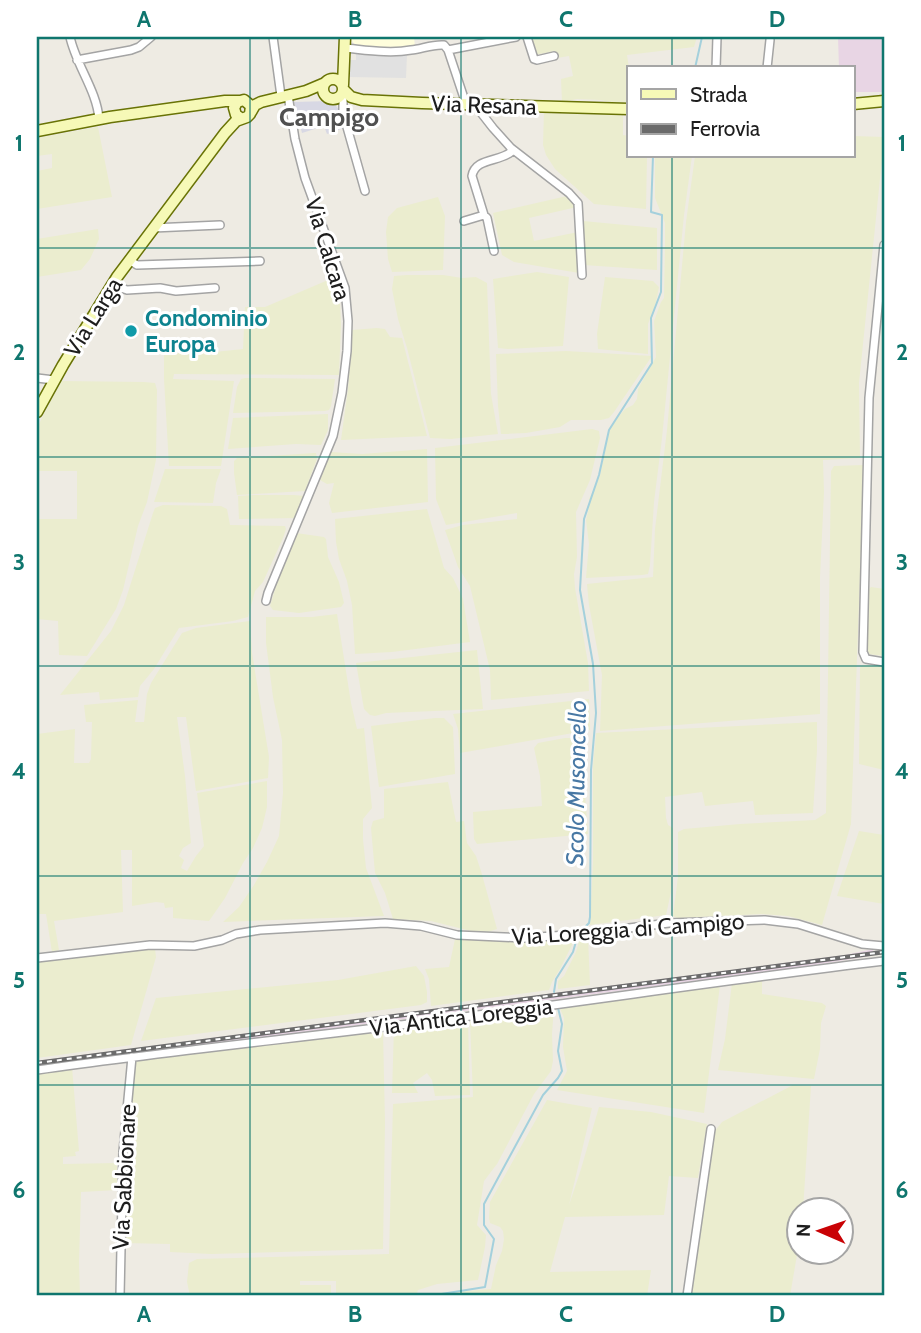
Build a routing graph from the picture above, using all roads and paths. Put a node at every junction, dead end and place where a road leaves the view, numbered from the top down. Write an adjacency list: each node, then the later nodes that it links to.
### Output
1 (70, 37): 12 (street)
2 (151, 37): 12 (street)
3 (273, 37): 20 (street, Via Calcara)
4 (516, 37): 7 (street)
5 (527, 37): 11 (street)
6 (717, 37): 14 (street)
7 (503, 38): 10 (street)
8 (770, 40): 15 (street)
9 (345, 42): 10 (street); 13 (street)
10 (448, 50): 23 (street)
11 (554, 56)
12 (77, 60): 27 (street)
13 (344, 60): 16 (street); 18 (street)
14 (716, 66)
15 (767, 66)
16 (328, 81): 17 (street); 18 (street, Via Resana); 18 (street)
17 (303, 92): 18 (street); 20 (street)
18 (338, 94): 23 (street, Via Resana); 30 (street)
19 (884, 95): 21 (street)
20 (282, 96): 25 (street); 25 (street, Via Larga); 45 (street, Via Calcara)
21 (855, 97)
22 (884, 101): 24 (street)
23 (470, 104): 26 (street, Via Resana); 29 (street)
24 (855, 104)
25 (239, 109): 27 (street); 34 (street, Via Larga)
26 (627, 109)
27 (99, 119): 28 (street)
28 (37, 131)
29 (511, 148): 31 (street); 39 (street)
30 (365, 191)
31 (484, 215): 32 (street); 36 (street)
32 (464, 221)
33 (220, 225): 34 (street)
34 (153, 228): 37 (street, Via Larga)
35 (884, 245): 46 (street)
36 (494, 251)
37 (129, 260): 38 (street, Via Larga); 40 (street, Via Larga)
38 (260, 261)
39 (582, 275)
40 (112, 285): 41 (street); 43 (street, Via Larga)
41 (215, 288)
42 (37, 378): 43 (street)
43 (54, 380): 44 (street, Via Larga)
44 (37, 412)
45 (266, 600)
46 (884, 662)
47 (884, 946): 48 (street, Via Loreggia di Campigo)
48 (37, 958)
49 (884, 961): 50 (street, Via Antica Loreggia)
50 (132, 1057): 51 (street, Via Antica Loreggia); 53 (street, Via Sabbionare)
51 (37, 1070)
52 (711, 1129): 54 (street)
53 (120, 1296)
54 (687, 1296)

